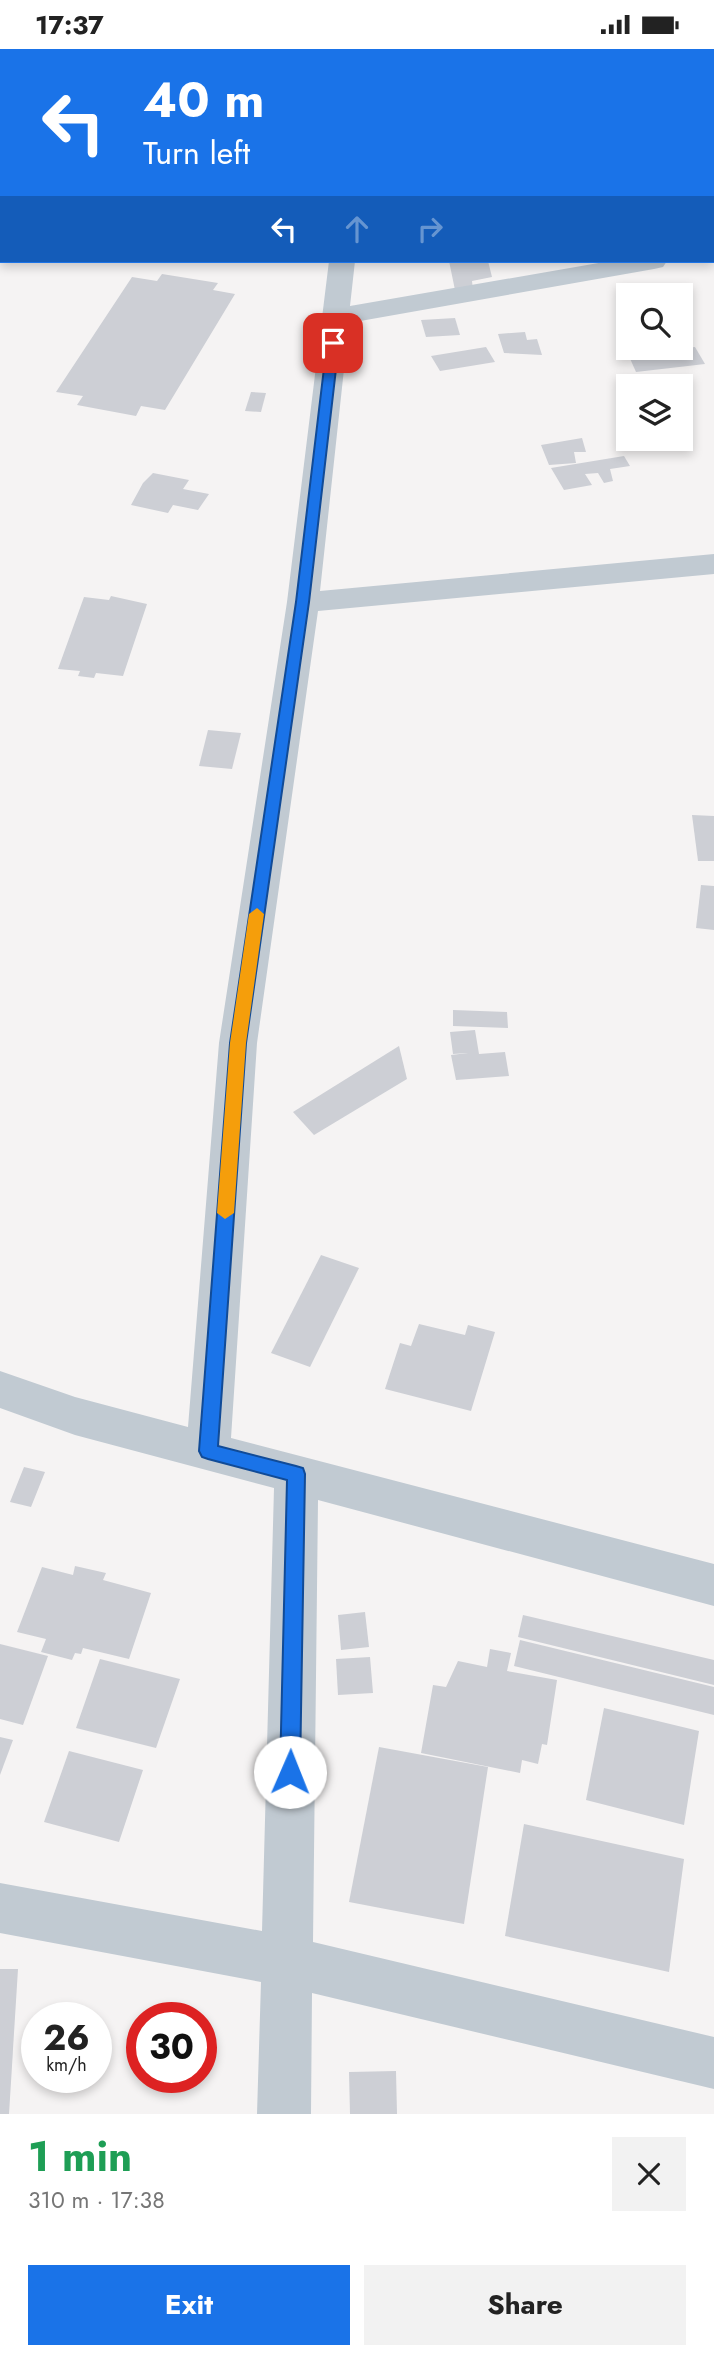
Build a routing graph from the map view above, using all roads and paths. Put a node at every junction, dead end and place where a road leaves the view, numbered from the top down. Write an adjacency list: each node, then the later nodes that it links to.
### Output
1 (342, 263): 3 (street)
2 (643, 263): 3 (street)
3 (336, 317): 5 (street)
4 (714, 564): 5 (street)
5 (303, 602): 7 (street)
6 (0, 1389): 7 (street)
7 (208, 1451): 8 (street)
8 (296, 1474): 9 (street); 11 (street)
9 (714, 1585)
10 (0, 1908): 11 (street)
11 (286, 1961): 12 (street); 13 (street)
12 (714, 2063)
13 (284, 2114)

